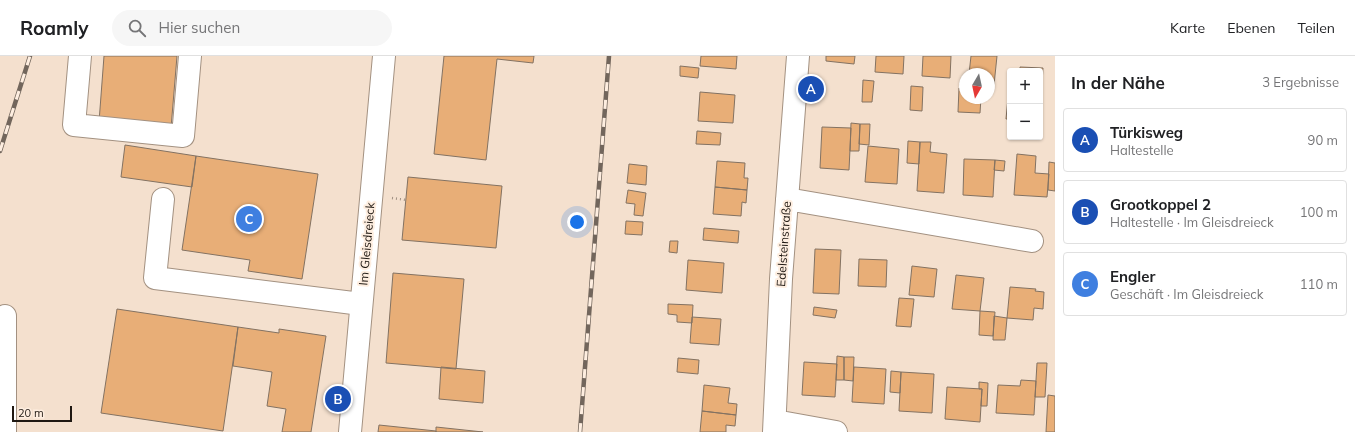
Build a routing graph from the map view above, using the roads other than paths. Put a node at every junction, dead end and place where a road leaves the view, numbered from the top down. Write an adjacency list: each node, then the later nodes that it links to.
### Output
1 (80, 56): 2 (street)
2 (190, 56)
3 (384, 56): 8 (street, Im Gleisdreieck)
4 (798, 56): 6 (street, Edelsteinstraße)
5 (163, 199): 8 (street)
6 (787, 199): 7 (street); 10 (street, Edelsteinstraße)
7 (1032, 241)
8 (362, 304): 12 (street, Im Gleisdreieck)
9 (5, 316): 11 (street)
10 (775, 426): 13 (street)
11 (5, 432)
12 (350, 432)
13 (836, 432)

